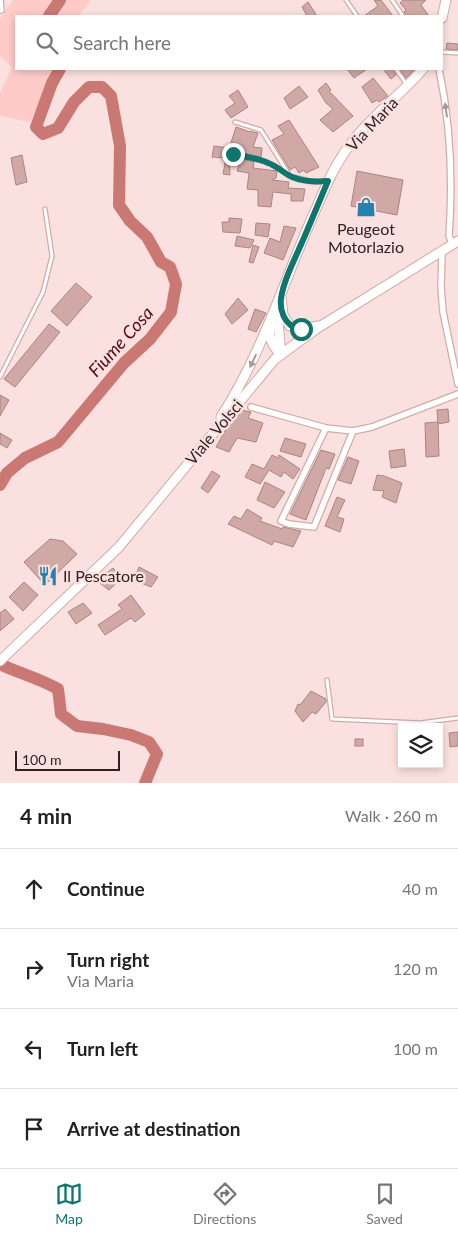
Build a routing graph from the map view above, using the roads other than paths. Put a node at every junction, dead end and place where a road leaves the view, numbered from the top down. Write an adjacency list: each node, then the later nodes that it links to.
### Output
1 (0, 0): 5 (street)
2 (346, 0): 6 (lane)
3 (392, 0): 7 (lane)
4 (446, 0): 8 (street)
5 (1, 10)
6 (356, 15)
7 (403, 15)
8 (443, 15)
9 (443, 52): 10 (lane)
10 (458, 53)
11 (397, 70): 14 (lane)
12 (421, 70): 14 (street, Via Maria)
13 (439, 70): 20 (street, one-way to 13)
14 (408, 86): 18 (street, Via Maria)
15 (235, 122): 17 (lane)
16 (233, 154): 17 (lane)
17 (287, 173): 18 (lane)
18 (328, 181): 22 (street, Via Maria)
19 (45, 209): 26 (lane)
20 (455, 243): 21 (street, Viale Volsci)
21 (442, 252): 24 (street, Viale Volsci); 27 (street)
22 (281, 294): 23 (street); 24 (street); 25 (street)
23 (272, 316): 25 (street); 32 (street, one-way to 32)
24 (322, 325): 25 (street, Viale Volsci)
25 (281, 355): 32 (street, Viale Volsci)
26 (0, 377)
27 (458, 384)
28 (458, 394): 31 (street)
29 (251, 407): 30 (street)
30 (326, 428): 31 (street); 31 (street)
31 (353, 431)
32 (208, 439): 33 (street, Viale Volsci)
33 (0, 661)
34 (327, 680): 35 (lane)
35 (458, 718)

